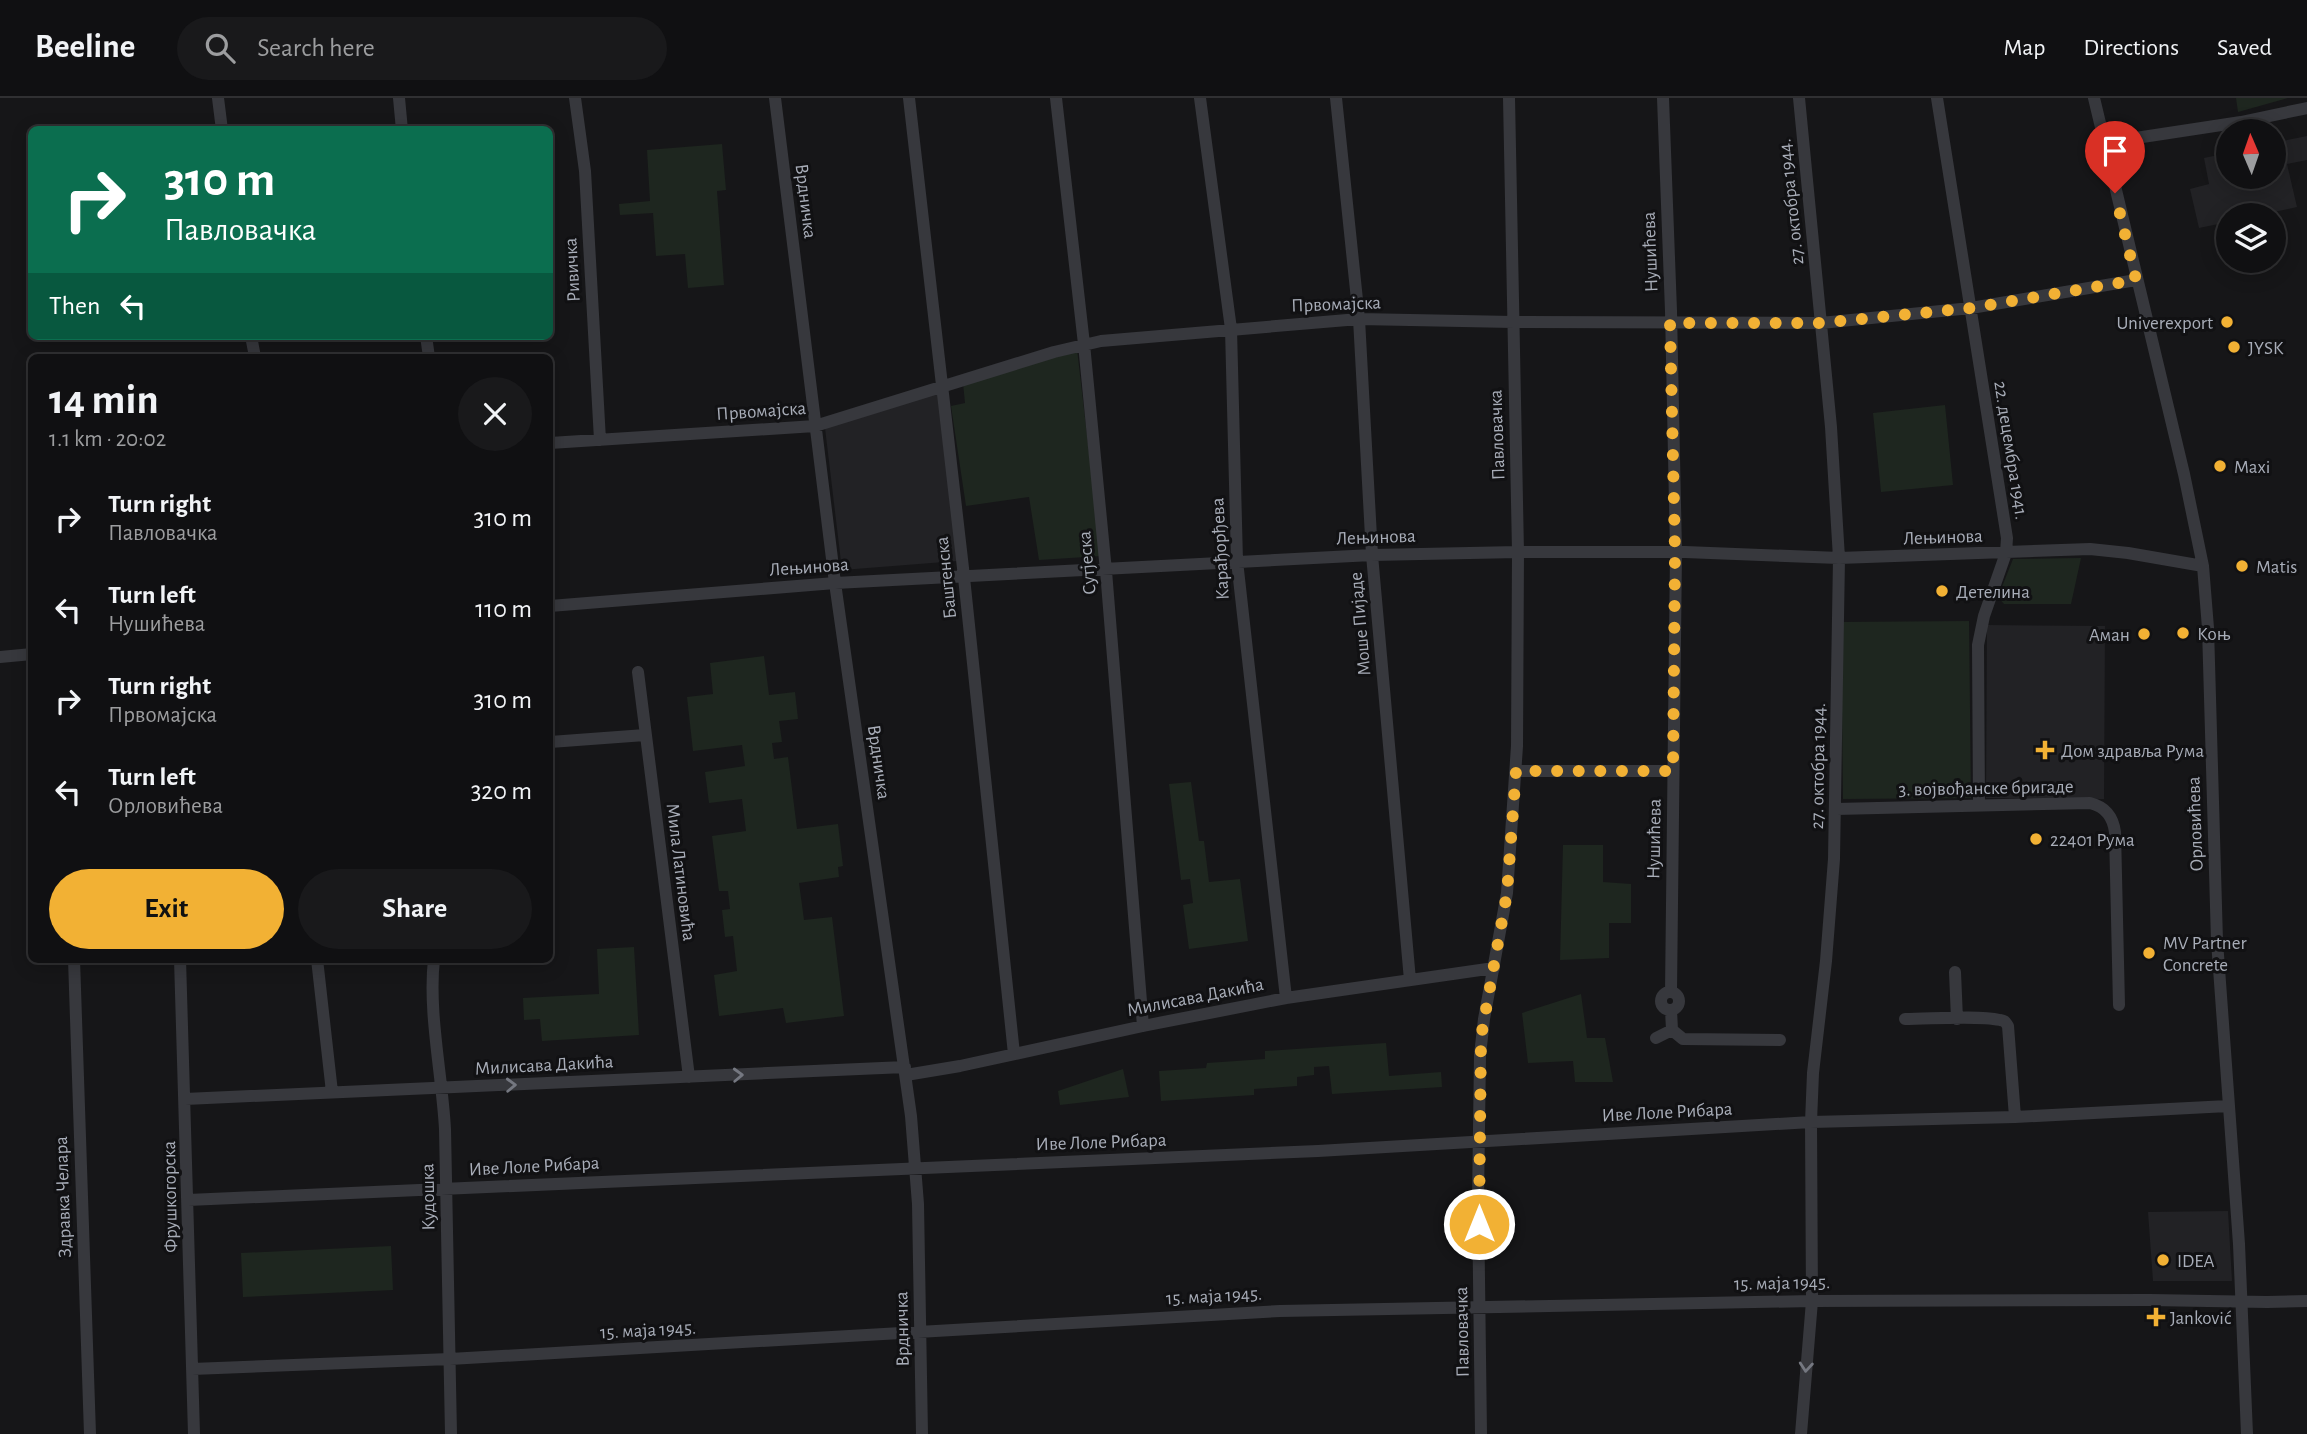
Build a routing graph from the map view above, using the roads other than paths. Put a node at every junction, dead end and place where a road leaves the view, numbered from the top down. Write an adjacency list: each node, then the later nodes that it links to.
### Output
1 (218, 98): 15 (street)
2 (398, 98): 16 (street)
3 (575, 98): 28 (street, Ривичка)
4 (775, 98): 27 (street, Врдничка)
5 (909, 98): 26 (street, Баштенска)
6 (1056, 98): 25 (street, Сутјеска)
7 (1200, 98): 24 (street, Карађорђева)
8 (1336, 98): 20 (street, Моше Пијаде)
9 (1509, 98): 21 (street, Павловачка)
10 (1663, 98): 22 (street, Нушићева)
11 (1798, 98): 23 (street, 27. октобра 1944.)
12 (1937, 98): 19 (street, 22. децембра 1941.)
13 (2094, 98): 17 (street, Орловићева)
14 (2307, 108): 17 (street)
15 (222, 126)
16 (402, 126)
17 (2103, 143): 18 (street, Орловићева)
18 (2136, 280): 19 (street, Првомајска); 36 (street, Орловићева)
19 (1971, 308): 23 (street, Првомајска); 32 (street, 22. децембра 1941.)
20 (1359, 319): 21 (street, Првомајска); 24 (street, Првомајска); 33 (street, Моше Пијаде)
21 (1513, 322): 22 (street, Првомајска); 30 (street, Павловачка)
22 (1670, 323): 23 (street, Првомајска); 31 (street, Нушићева)
23 (1821, 323): 34 (street, 27. октобра 1944.)
24 (1231, 329): 25 (street, Првомајска); 35 (street, Карађорђева)
25 (1084, 344): 26 (street, Првомајска); 37 (street, Сутјеска)
26 (942, 385): 27 (street, Првомајска); 38 (street, Баштенска)
27 (815, 426): 28 (street, Првомајска); 39 (street, Врдничка)
28 (600, 440): 29 (street, Првомајска)
29 (553, 443)
30 (1518, 552): 31 (street, Лењинова); 33 (street, Лењинова); 46 (street, Павловачка)
31 (1675, 552): 34 (street, Лењинова); 47 (street, Нушићева)
32 (2006, 553): 34 (street, Лењинова); 36 (street, Лењинова); 48 (street, 22. децембра 1941.)
33 (1372, 555): 35 (street, Лењинова); 56 (street, Моше Пијаде)
34 (1839, 558): 49 (street, 27. октобра 1944.)
35 (1237, 561): 37 (street, Лењинова); 57 (street, Карађорђева)
36 (2203, 566): 71 (street, Орловићева)
37 (1107, 570): 38 (street, Лењинова); 61 (street, Сутјеска)
38 (964, 578): 39 (street, Лењинова); 65 (street, Баштенска)
39 (835, 583): 40 (street, Лењинова); 66 (street, Врдничка)
40 (553, 606)
41 (28, 654): 42 (street)
42 (0, 657)
43 (638, 671): 44 (street, Мила Латиновића)
44 (645, 734): 45 (street); 67 (street, Мила Латиновића)
45 (553, 743)
46 (1516, 771): 47 (street); 54 (street, Павловачка)
47 (1673, 771): 62 (street, Нушићева)
48 (1979, 806): 49 (street, 3. војвођанске бригаде); 58 (street, 3. војвођанске бригаде)
49 (1836, 809): 73 (street, 27. октобра 1944.)
50 (74, 963): 85 (street, Здравка Челара)
51 (180, 963): 70 (street, Фрушкогорска)
52 (317, 963): 69 (street)
53 (434, 963): 68 (street, Кудошка)
54 (1494, 968): 56 (street, Милисава Дакића); 74 (street, Павловачка)
55 (1955, 972): 60 (street)
56 (1410, 980): 57 (street, Милисава Дакића)
57 (1286, 998): 61 (street, Милисава Дакића)
58 (2119, 1005)
59 (1905, 1018): 60 (street)
60 (1957, 1019): 72 (street)
61 (1143, 1026): 65 (street, Милисава Дакића)
62 (1672, 1030): 63 (street); 64 (street)
63 (1656, 1038)
64 (1780, 1040)
65 (1014, 1054): 66 (street, Милисава Дакића)
66 (905, 1071): 67 (street, Милисава Дакића, one-way to 66); 75 (street, Врдничка)
67 (689, 1077): 68 (street, Милисава Дакића, one-way to 67)
68 (443, 1088): 69 (street, Милисава Дакића); 76 (street, Кудошка)
69 (332, 1092): 70 (street, Милисава Дакића)
70 (185, 1099): 77 (street, Фрушкогорска)
71 (2228, 1106): 72 (street, Иве Лоле Рибара); 80 (street, Орловићева)
72 (2015, 1117): 73 (street, Иве Лоле Рибара)
73 (1811, 1122): 74 (street, Иве Лоле Рибара); 78 (street, 27. октобра 1944.)
74 (1479, 1142): 75 (street, Иве Лоле Рибара); 81 (street, Павловачка)
75 (916, 1168): 76 (street, Иве Лоле Рибара); 82 (street, Врдничка)
76 (446, 1189): 77 (street, Иве Лоле Рибара); 83 (street, Кудошка)
77 (188, 1200): 84 (street, Фрушкогорска)
78 (1812, 1301): 80 (street, 15. маја 1945.); 81 (street, 15. маја 1945.); 90 (street, 27. октобра 1944., one-way to 90)
79 (2307, 1301): 80 (street, 15. маја 1945.)
80 (2240, 1302): 91 (street, Орловићева)
81 (1480, 1308): 82 (street, 15. маја 1945.); 89 (street, Павловачка)
82 (921, 1333): 83 (street, 15. маја 1945.); 88 (street, Врдничка)
83 (450, 1359): 84 (street, 15. маја 1945.); 87 (street, Кудошка)
84 (192, 1369): 86 (street, Фрушкогорска)
85 (90, 1434)
86 (194, 1434)
87 (451, 1434)
88 (922, 1434)
89 (1481, 1434)
90 (1801, 1434)
91 (2247, 1434)

